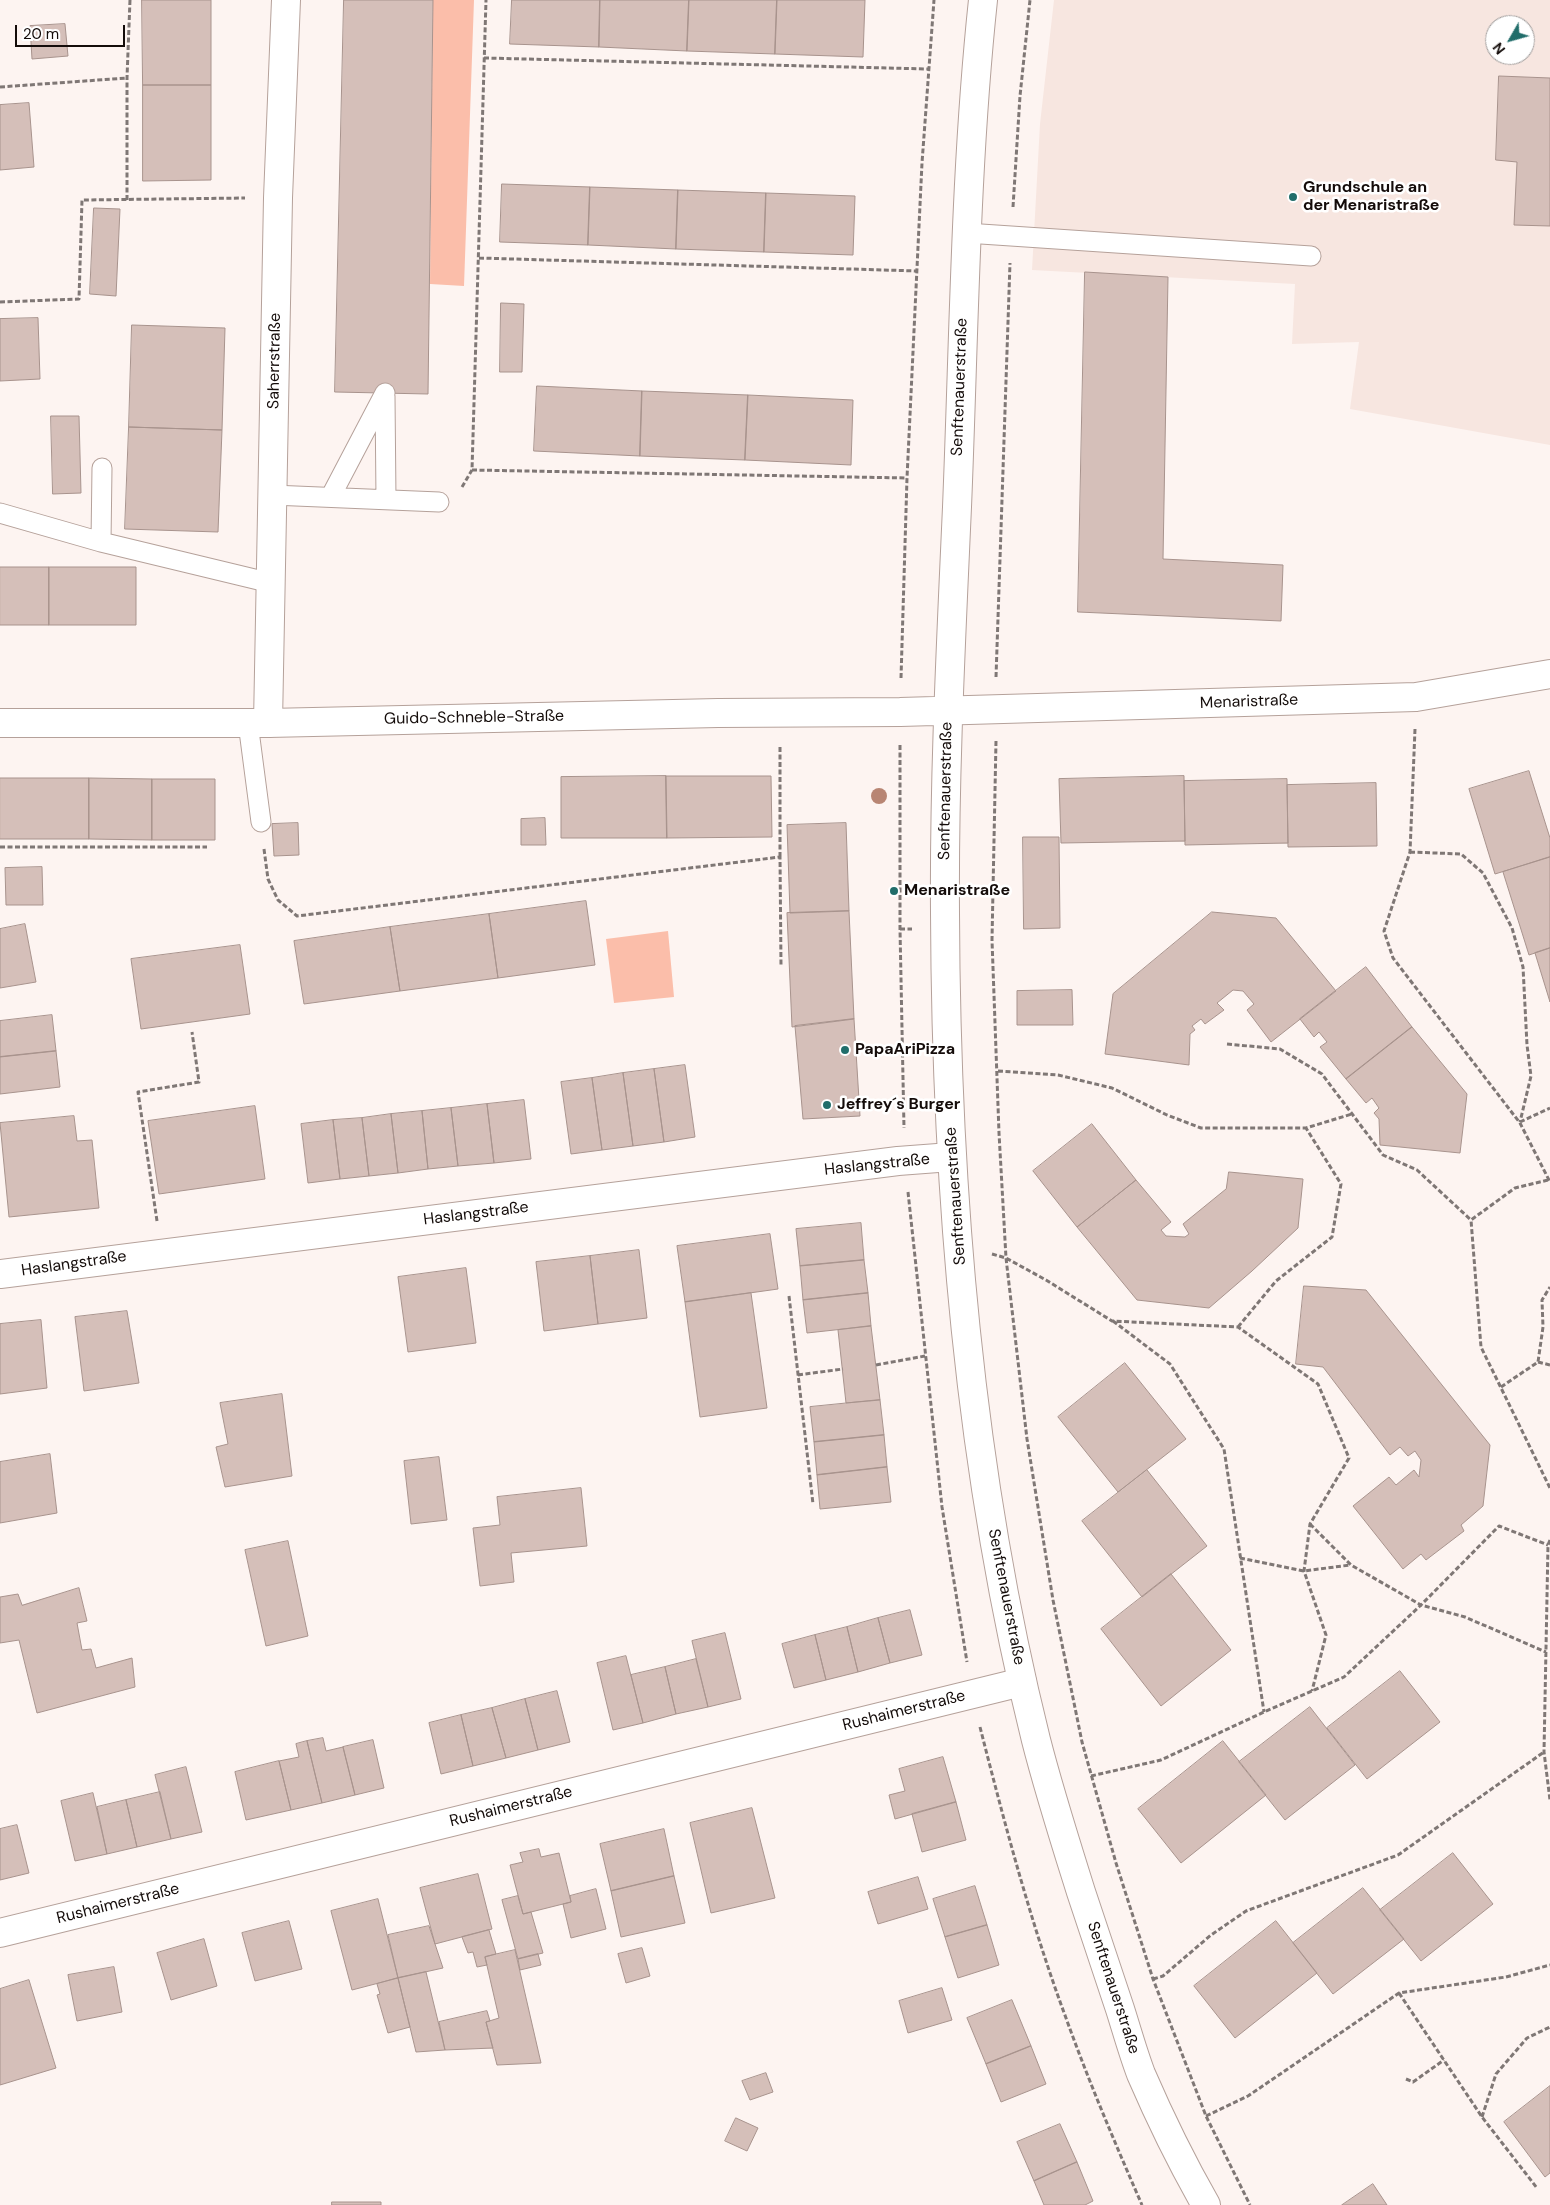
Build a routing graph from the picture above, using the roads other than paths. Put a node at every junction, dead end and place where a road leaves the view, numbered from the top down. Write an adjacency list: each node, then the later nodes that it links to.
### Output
1 (286, 0): 6 (street, Saherrstraße)
2 (982, 0): 3 (street, Senftenauerstraße)
3 (966, 233): 4 (lane); 14 (street, Senftenauerstraße)
4 (1311, 256)
5 (102, 468): 11 (lane)
6 (272, 495): 7 (lane); 12 (street, Saherrstraße)
7 (331, 496): 8 (lane); 8 (lane)
8 (386, 499): 9 (lane)
9 (439, 502)
10 (0, 513): 11 (lane)
11 (101, 542): 12 (lane)
12 (271, 583): 16 (street, Saherrstraße)
13 (1550, 674): 14 (street, Menaristraße)
14 (947, 711): 16 (street, Guido-Schneble-Straße); 18 (street, Senftenauerstraße)
15 (0, 723): 16 (street, Guido-Schneble-Straße)
16 (258, 723): 17 (lane)
17 (264, 812)
18 (951, 1157): 19 (street, Haslangstraße); 20 (street, Senftenauerstraße)
19 (0, 1274)
20 (1022, 1682): 21 (street, Rushaimerstraße); 22 (street, Senftenauerstraße)
21 (0, 1932)
22 (1206, 2205)

